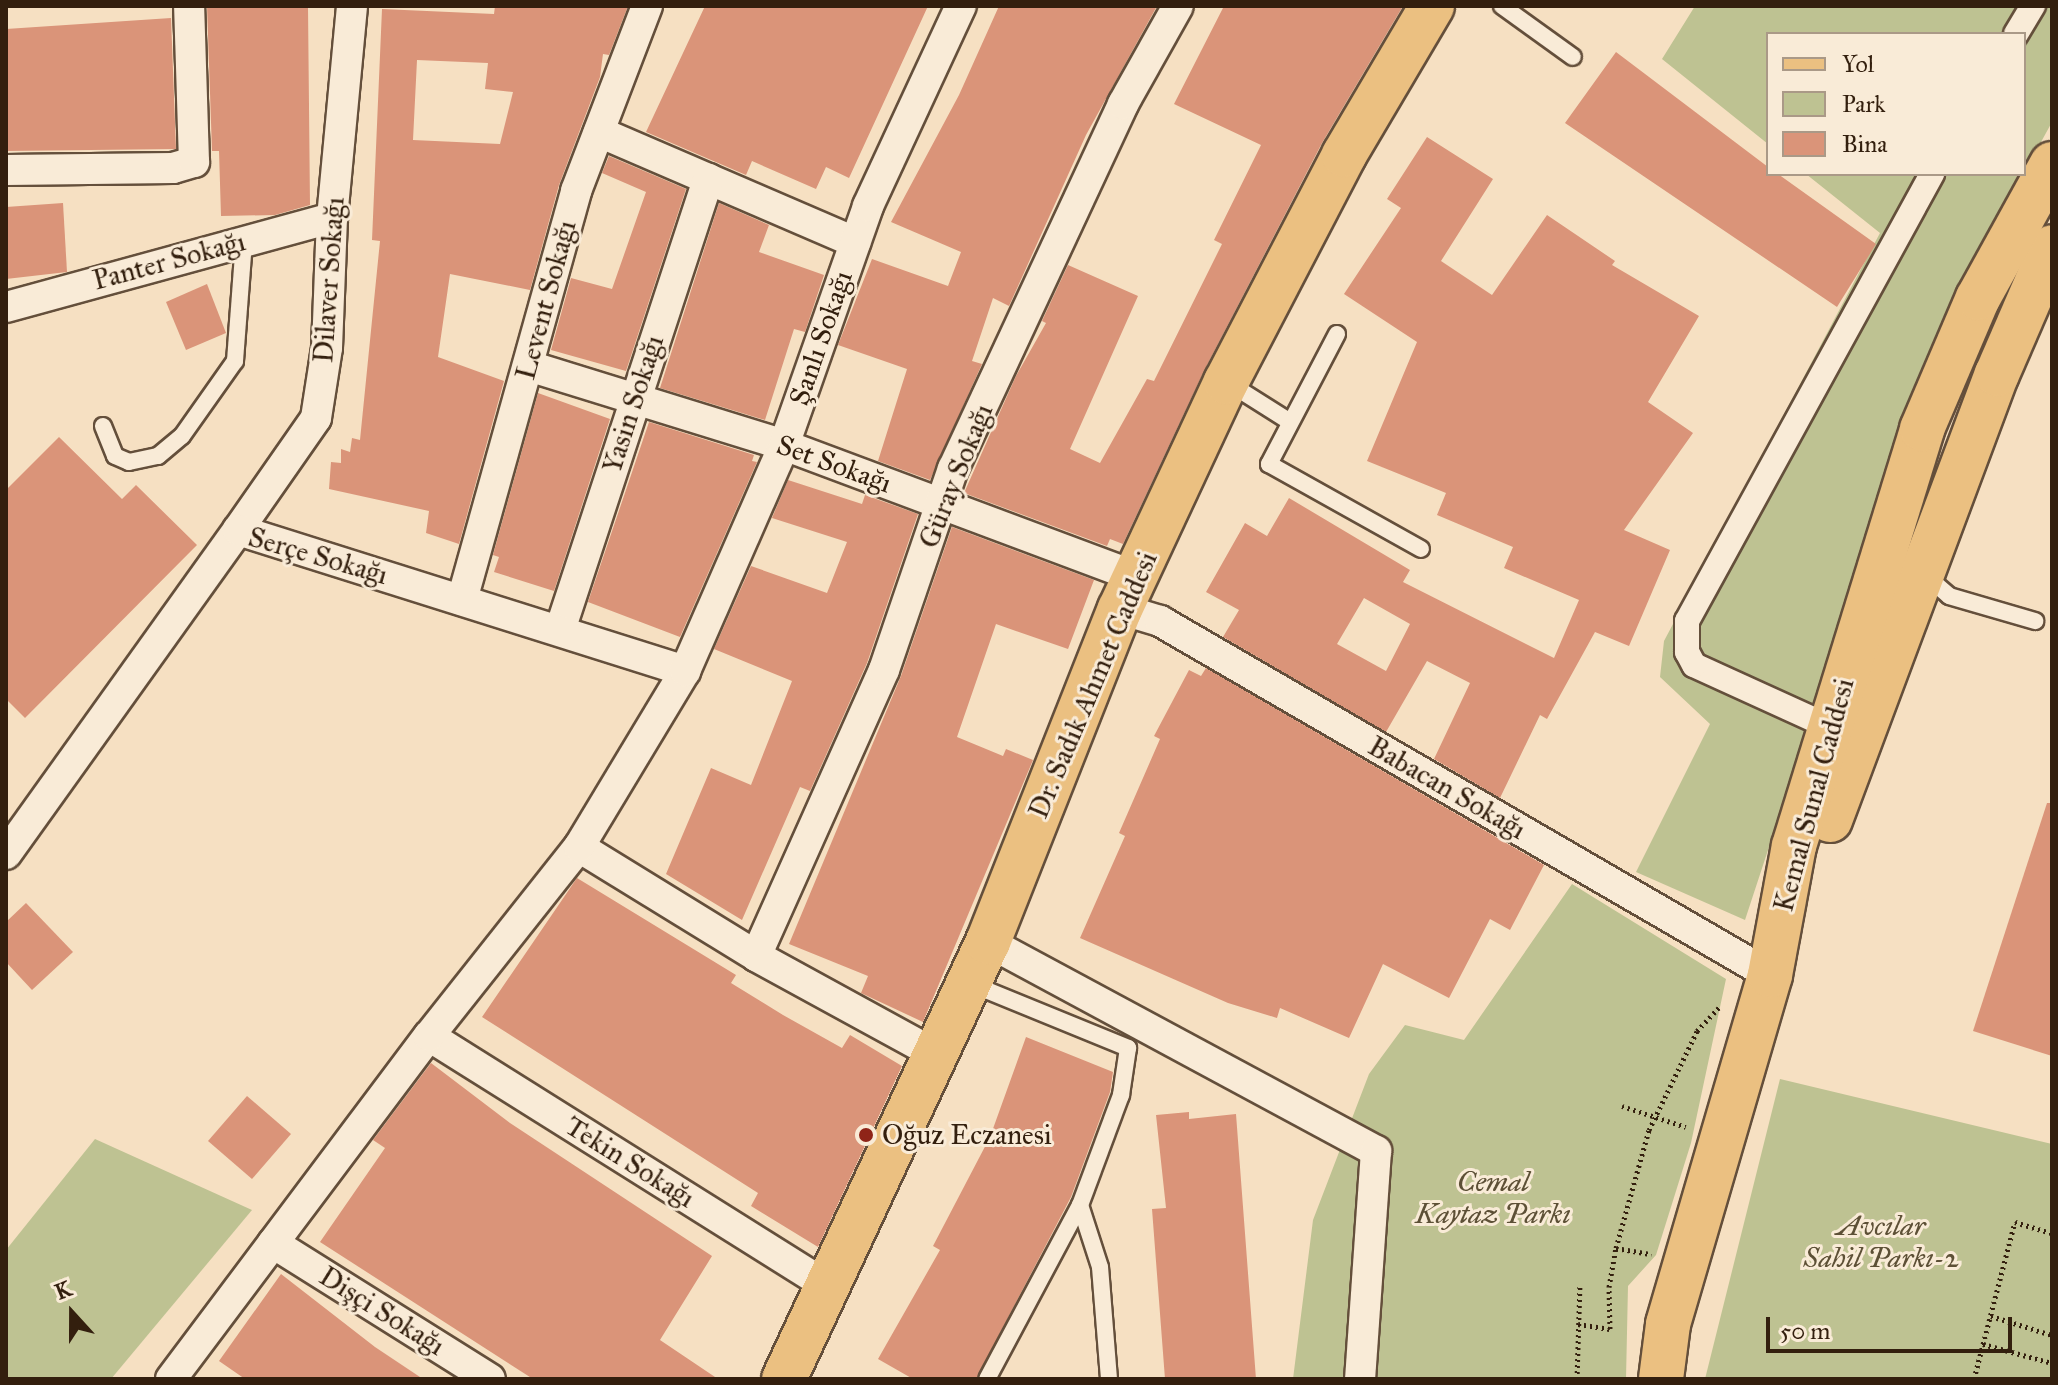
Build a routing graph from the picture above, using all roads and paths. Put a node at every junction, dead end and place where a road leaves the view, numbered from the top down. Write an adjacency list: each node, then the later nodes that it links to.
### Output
1 (189, 6): 13 (street)
2 (352, 6): 16 (street, Dilaver Sokağı)
3 (647, 6): 11 (street, Levent Sokağı)
4 (961, 6): 18 (street, Şanlı Sokağı)
5 (1178, 6): 29 (street, Güray Sokağı)
6 (1432, 6): 23 (main road, Dr. Sadık Ahmet Caddesi)
7 (1502, 6): 10 (lane)
8 (2033, 6): 9 (street)
9 (2017, 32)
10 (1573, 57)
11 (599, 132): 15 (street); 22 (street, Levent Sokağı)
12 (2052, 164): 28 (main road, Kemal Sunal Caddesi)
13 (6, 170)
14 (1931, 176): 38 (street)
15 (708, 179): 18 (street); 24 (street, Yasin Sokağı)
16 (332, 218): 17 (street, Panter Sokağı); 30 (street, Dilaver Sokağı)
17 (244, 240): 20 (street, Panter Sokağı); 26 (lane)
18 (855, 242): 27 (street, Şanlı Sokağı)
19 (2052, 247): 32 (main road, Kemal Sunal Caddesi)
20 (6, 307)
21 (1337, 334): 25 (lane)
22 (529, 366): 24 (street, Set Sokağı); 34 (street, Levent Sokağı)
23 (1226, 382): 25 (lane); 33 (main road, Dr. Sadık Ahmet Caddesi)
24 (634, 399): 27 (street, Set Sokağı); 36 (street, Yasin Sokağı)
25 (1289, 421): 31 (lane)
26 (103, 426)
27 (784, 445): 29 (street, Set Sokağı); 37 (street, Şanlı Sokağı)
28 (1903, 496): 32 (main road); 38 (main road, Kemal Sunal Caddesi)
29 (942, 505): 33 (street, Set Sokağı); 42 (street, Güray Sokağı)
30 (238, 530): 34 (street, Serçe Sokağı); 40 (street, Serçe Sokağı)
31 (1421, 549)
32 (1924, 574): 35 (lane); 43 (main road, Kemal Sunal Caddesi)
33 (1127, 592): 41 (main road, Dr. Sadık Ahmet Caddesi); 43 (street, Babacan Sokağı)
34 (462, 600): 36 (street, Serçe Sokağı)
35 (2035, 621)
36 (560, 630): 37 (street, Serçe Sokağı)
37 (685, 671): 39 (street, Şanlı Sokağı)
38 (1830, 727): 43 (main road, Kemal Sunal Caddesi)
39 (579, 847): 42 (street); 45 (street, Şanlı Sokağı)
40 (6, 854)
41 (988, 942): 44 (main road, Dr. Sadık Ahmet Caddesi); 65 (street)
42 (756, 956): 46 (street)
43 (1756, 967): 48 (path); 49 (main road)
44 (969, 983): 46 (main road, Dr. Sadık Ahmet Caddesi); 50 (lane)
45 (429, 1036): 52 (street, Şanlı Sokağı); 54 (street, Tekin Sokağı)
46 (935, 1054): 54 (main road, Dr. Sadık Ahmet Caddesi)
47 (1622, 1106): 48 (path)
48 (1655, 1117): 49 (path); 56 (path)
49 (1723, 1139): 67 (main road)
50 (1080, 1205): 63 (lane); 64 (lane)
51 (2052, 1233): 55 (path)
52 (273, 1243): 60 (street, Şanlı Sokağı); 61 (street, Dişçi Sokağı)
53 (1580, 1285): 56 (path)
54 (831, 1288): 62 (main road, Dr. Sadık Ahmet Caddesi)
55 (1991, 1316): 57 (path); 58 (path)
56 (1578, 1324): 66 (path)
57 (2052, 1335)
58 (1983, 1344): 59 (path); 68 (path)
59 (2052, 1363)
60 (171, 1379)
61 (490, 1379)
62 (784, 1379)
63 (987, 1379)
64 (1109, 1379)
65 (1360, 1379)
66 (1577, 1379)
67 (1661, 1379)
68 (1974, 1379)

